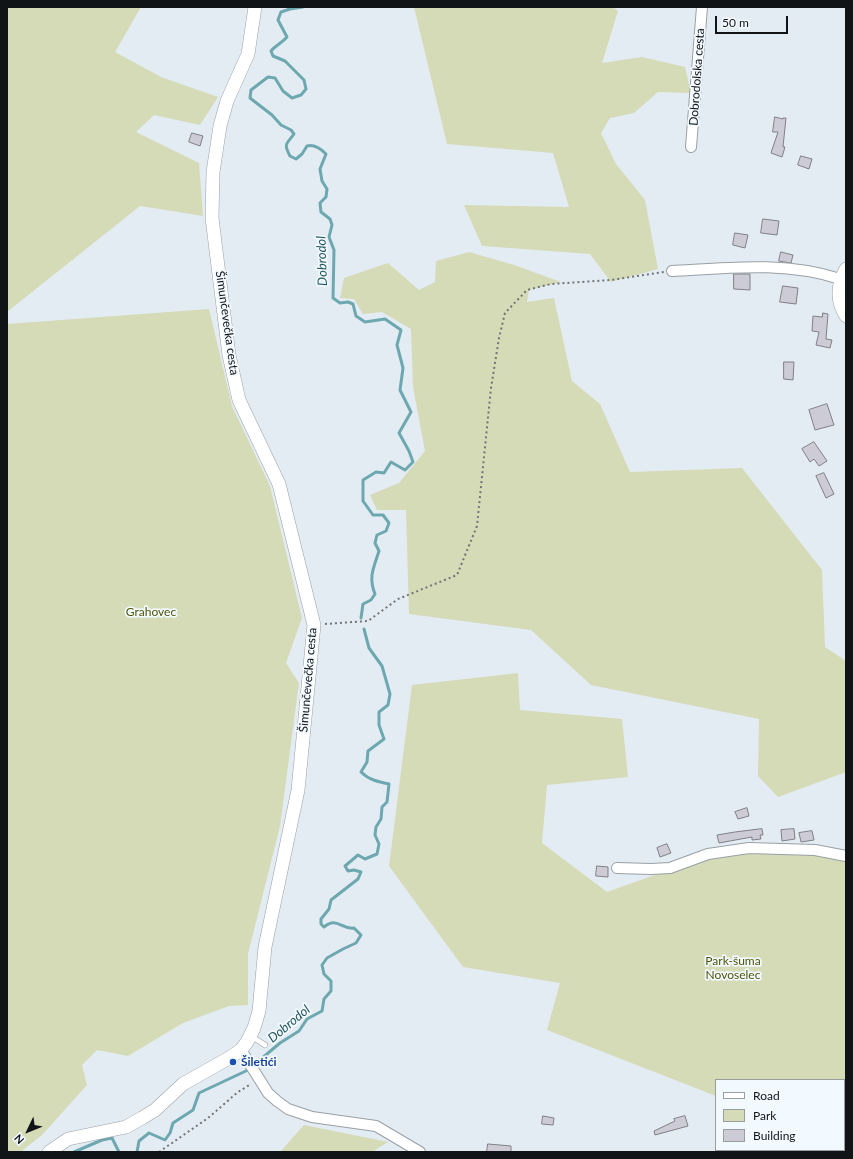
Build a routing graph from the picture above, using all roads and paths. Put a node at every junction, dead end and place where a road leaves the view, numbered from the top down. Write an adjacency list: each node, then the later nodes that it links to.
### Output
1 (255, 7): 7 (street, Šimunčevečka cesta)
2 (702, 7): 3 (street, Dobrodolska cesta)
3 (691, 148)
4 (672, 271): 5 (street); 7 (path)
5 (843, 274): 6 (street)
6 (846, 316)
7 (314, 625): 10 (street, Šimunčevečka cesta)
8 (846, 856): 9 (street)
9 (617, 868)
10 (250, 1035): 11 (lane); 12 (street, Šimunčevečka cesta)
11 (265, 1045)
12 (240, 1050): 13 (street); 14 (street, Šimunčevečka cesta)
13 (257, 1076): 15 (path); 16 (street)
14 (49, 1152)
15 (159, 1152)
16 (420, 1152)

